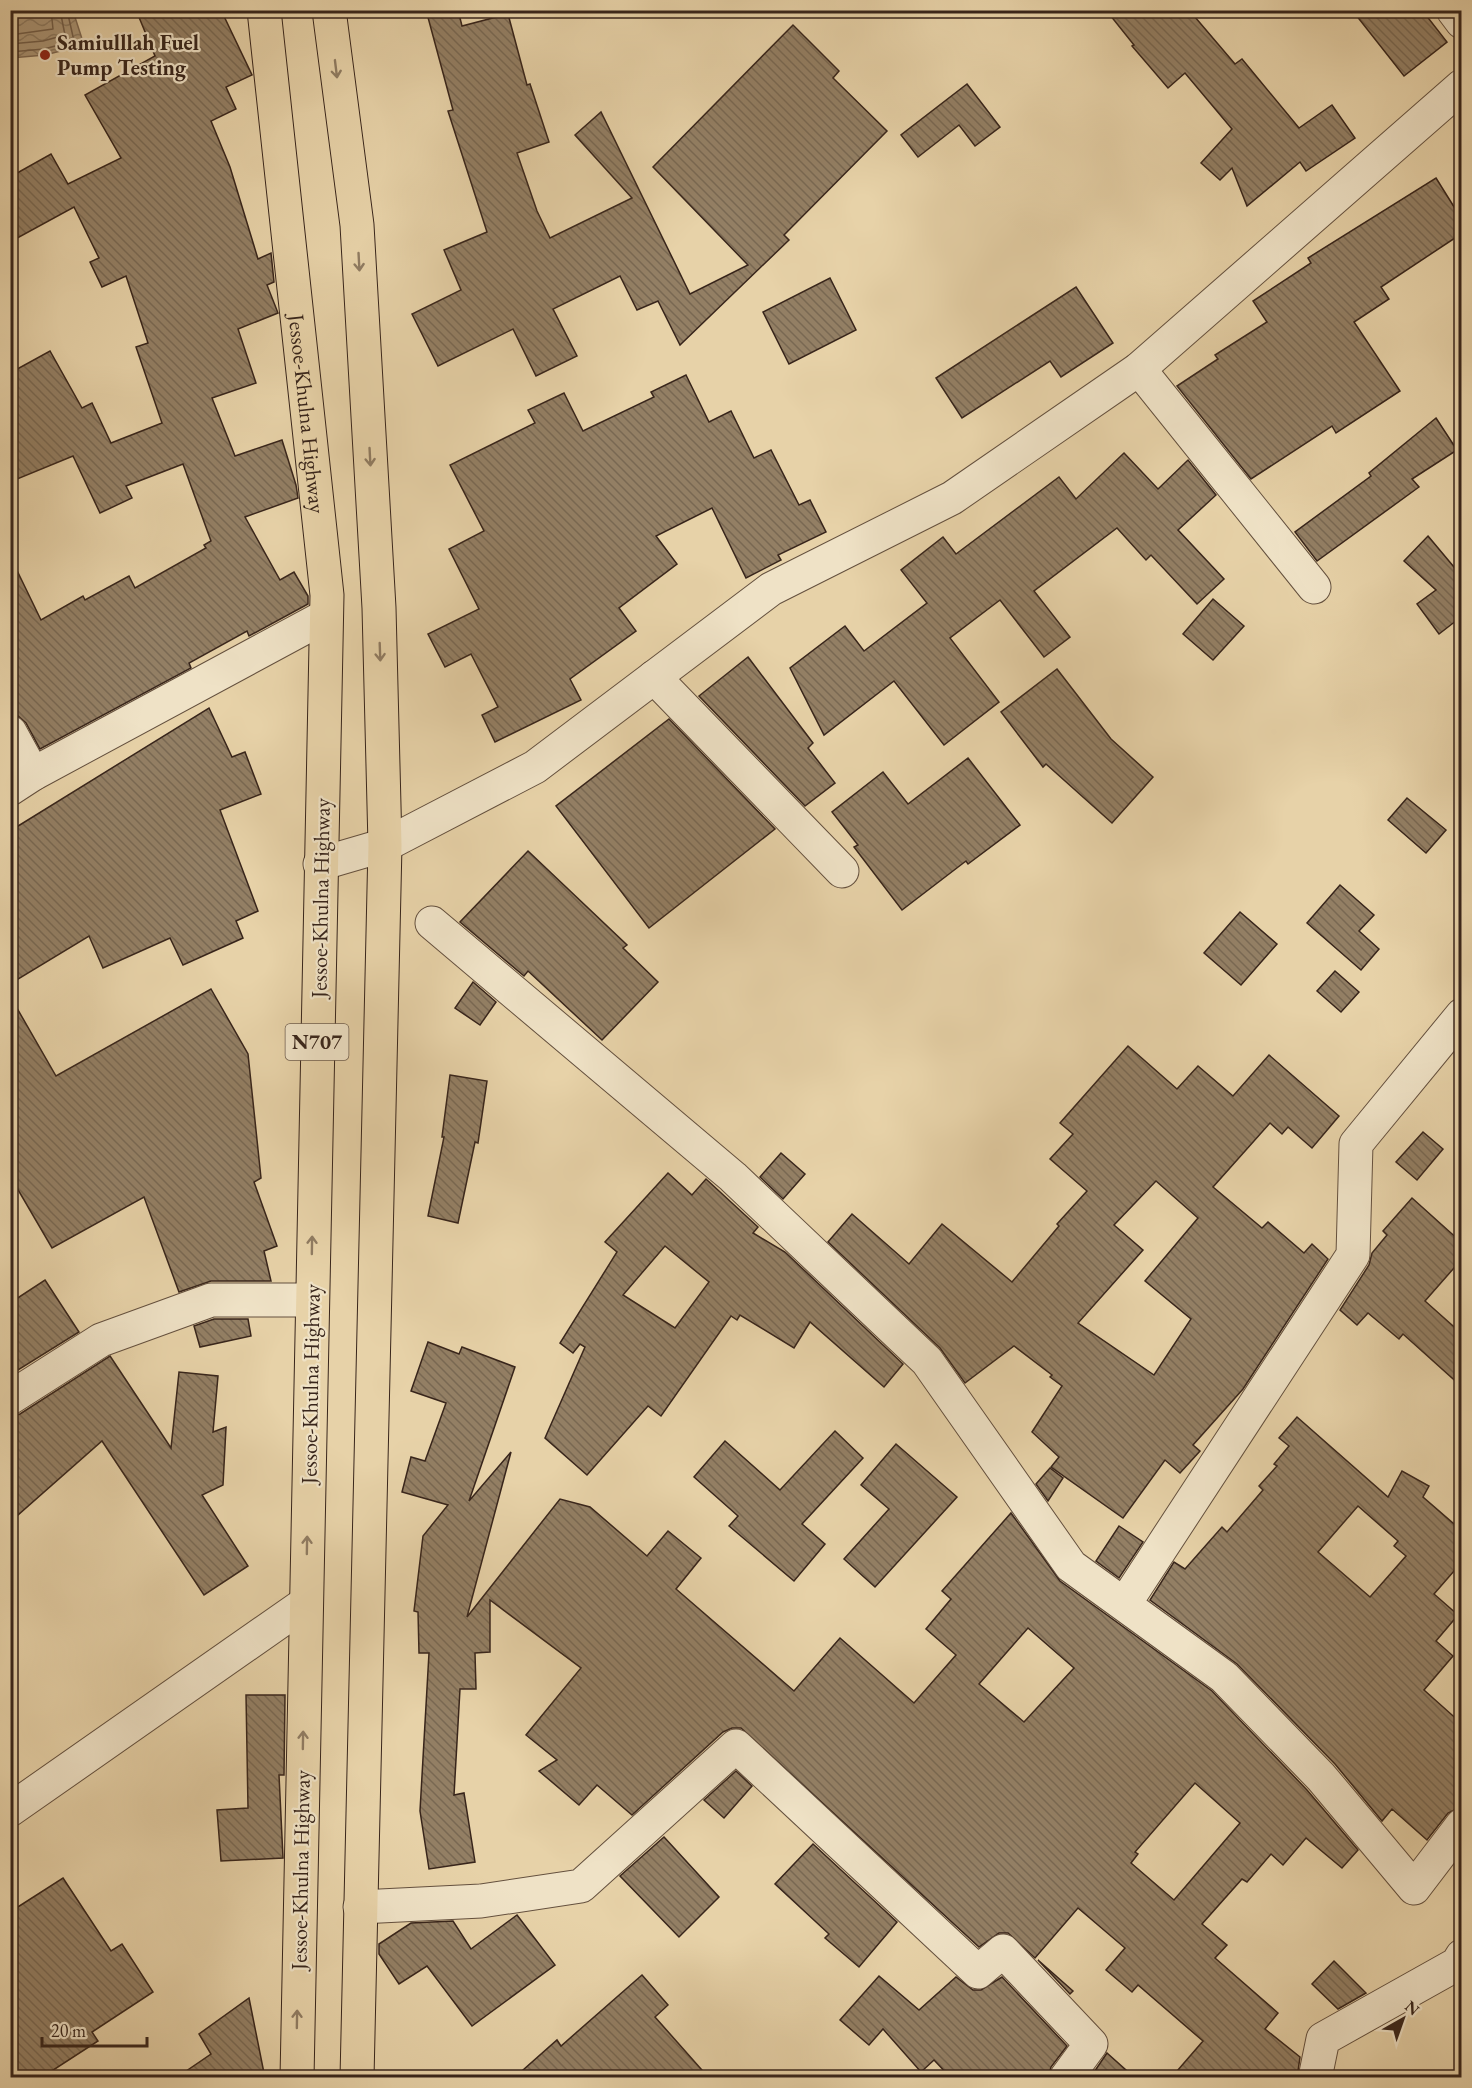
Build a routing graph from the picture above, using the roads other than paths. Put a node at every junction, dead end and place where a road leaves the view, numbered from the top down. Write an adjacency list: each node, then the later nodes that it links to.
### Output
1 (264, 10): 8 (highway, Jessoe-Khulna Highway / N707)
2 (329, 10): 12 (highway, N707, one-way to 12)
3 (1453, 10): 4 (street)
4 (1461, 22)
5 (1461, 86): 6 (street)
6 (1139, 369): 7 (street); 9 (street)
7 (1314, 587)
8 (326, 616): 11 (street); 13 (highway, Jessoe-Khulna Highway / N707)
9 (654, 677): 12 (street); 14 (street)
10 (10, 732): 11 (street)
11 (22, 781)
12 (385, 845): 13 (street); 23 (highway, N707)
13 (320, 864): 17 (highway, Jessoe-Khulna Highway / N707, one-way to 13)
14 (842, 871)
15 (432, 923): 22 (street)
16 (1461, 1015): 19 (street)
17 (311, 1300): 18 (street); 20 (highway, Jessoe-Khulna Highway / N707, one-way to 17)
18 (10, 1398)
19 (1133, 1591)
20 (306, 1603): 21 (street); 26 (highway, Jessoe-Khulna Highway / N707, one-way to 20)
21 (10, 1810)
22 (1461, 1825)
23 (360, 1907): 25 (highway, N707); 27 (street)
24 (1461, 1956): 28 (street)
25 (361, 2075)
26 (297, 2078)
27 (1066, 2078)
28 (1315, 2078)

